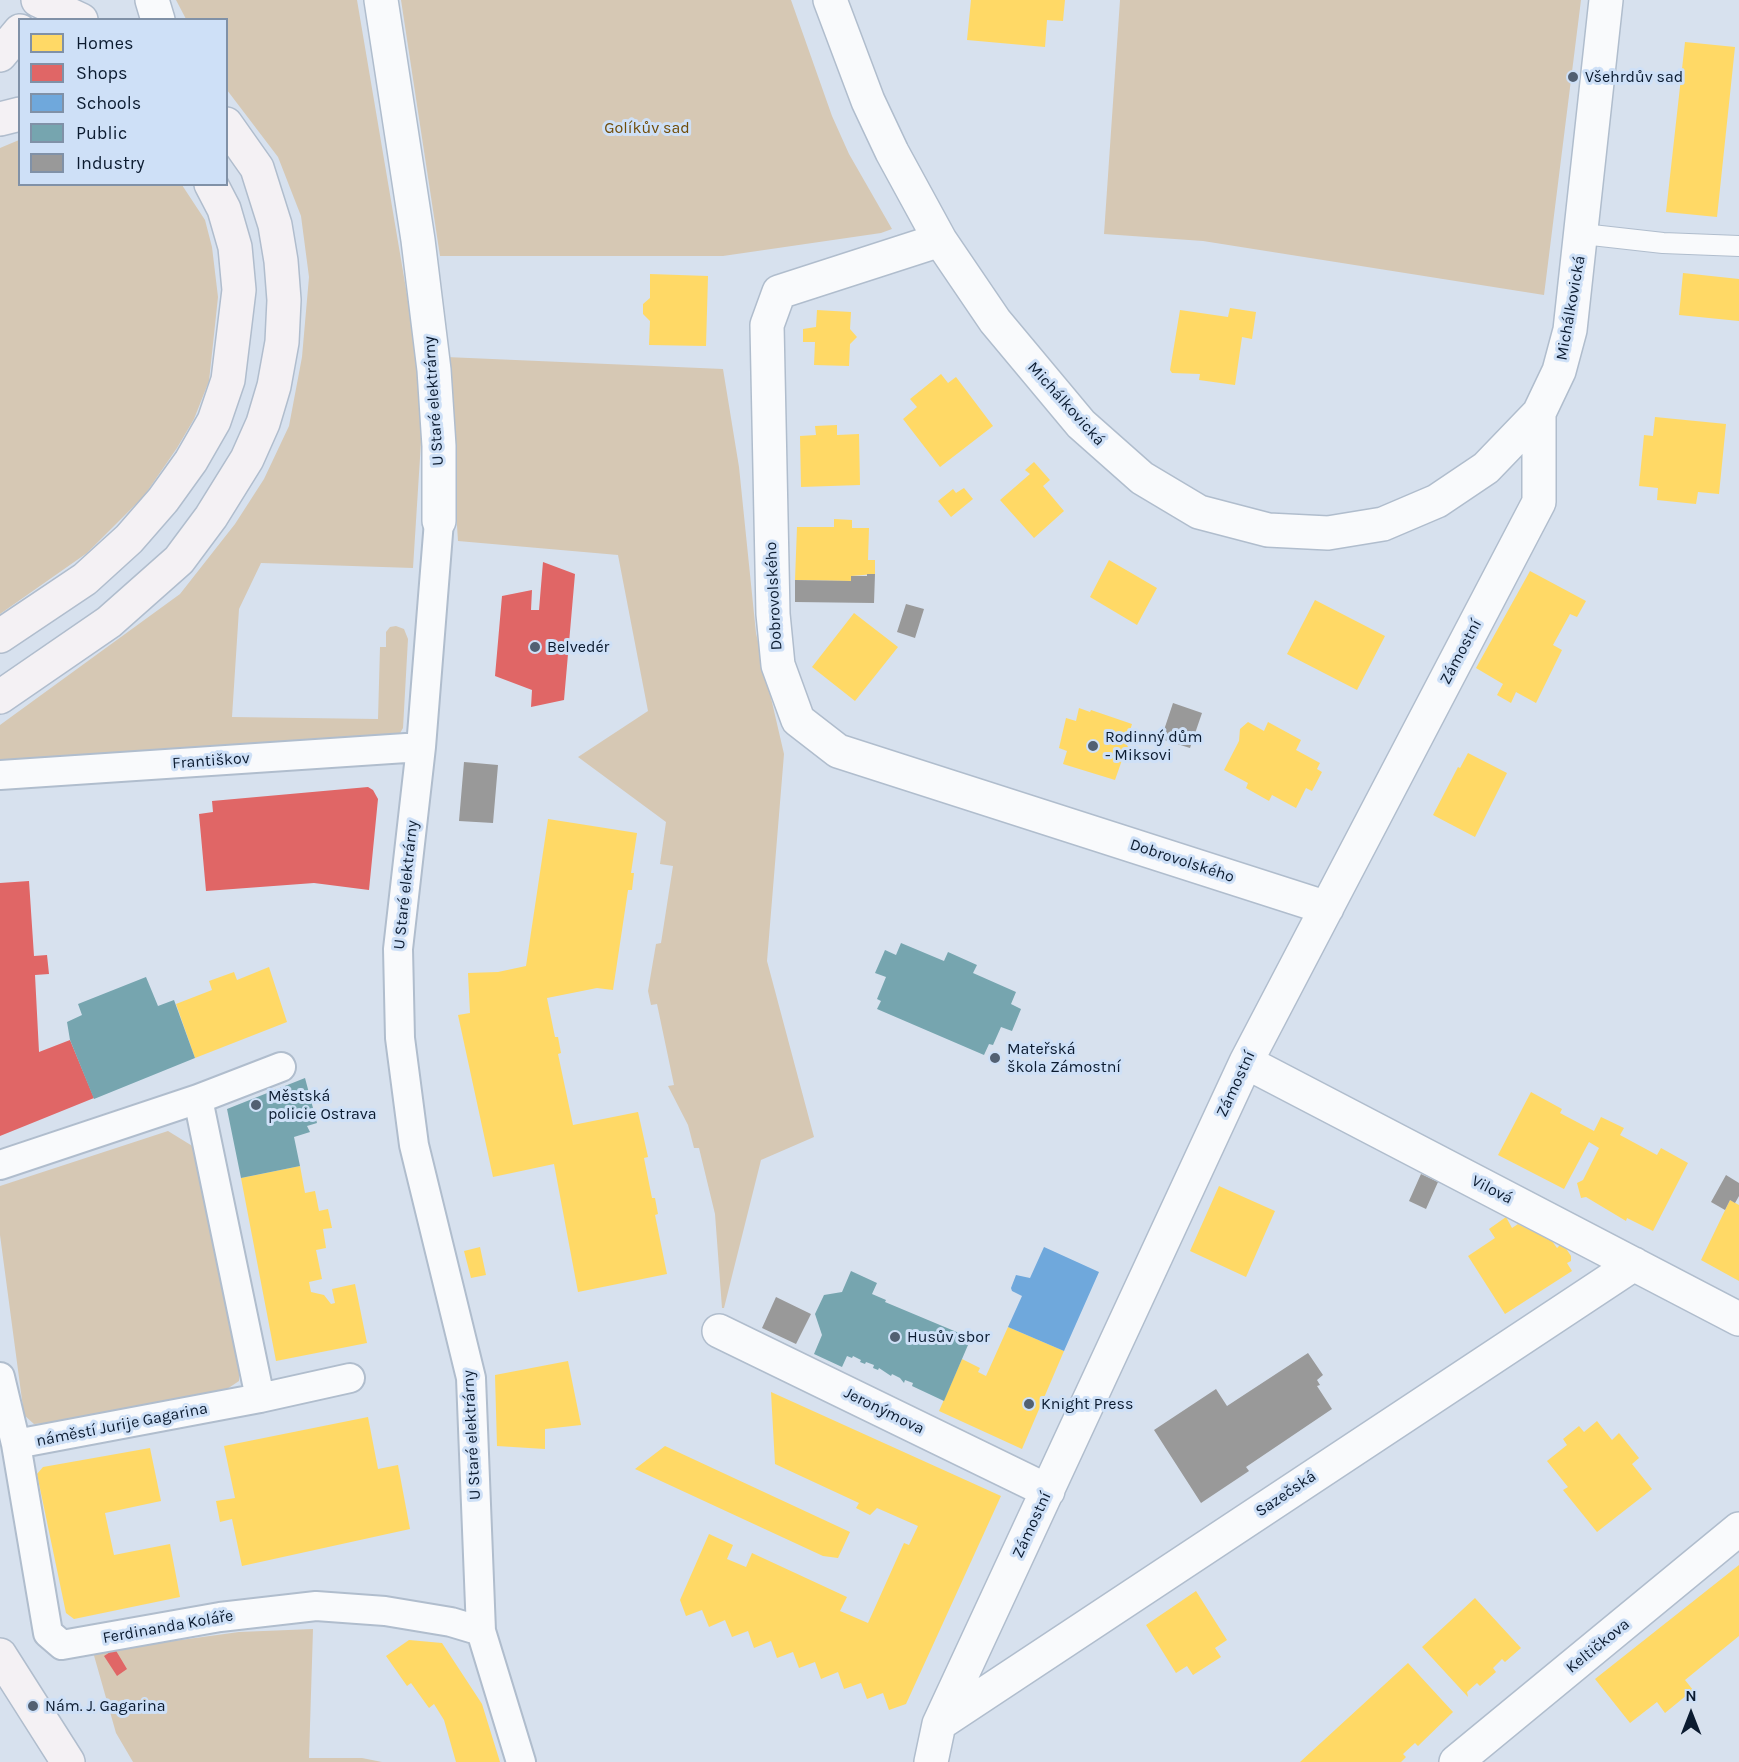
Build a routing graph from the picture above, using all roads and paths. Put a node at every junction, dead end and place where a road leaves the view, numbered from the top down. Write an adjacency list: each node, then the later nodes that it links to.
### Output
1 (152, 0): 7 (street)
2 (381, 0): 18 (street, U Staré elektrárny)
3 (830, 0): 15 (street, Michálkovická)
4 (1606, 0): 14 (street, Michálkovická)
5 (42, 8): 6 (main road)
6 (74, 18)
7 (157, 18)
8 (18, 34): 9 (main road)
9 (0, 56)
10 (18, 114): 11 (main road)
11 (0, 119)
12 (228, 127): 20 (main road)
13 (212, 186): 19 (main road)
14 (1582, 234): 16 (lane); 17 (street, Michálkovická)
15 (940, 240): 17 (street, Michálkovická); 23 (street, Dobrovolského)
16 (1739, 246)
17 (1539, 413): 23 (street, Zámostní)
18 (439, 521): 21 (street, U Staré elektrárny)
19 (0, 636)
20 (0, 697)
21 (421, 747): 22 (street, Františkov); 37 (street, U Staré elektrárny)
22 (0, 775)
23 (1327, 908): 24 (street, Zámostní)
24 (1246, 1062): 28 (street, Vilová); 35 (street, Zámostní)
25 (281, 1067): 26 (street)
26 (198, 1099): 27 (street); 33 (street)
27 (0, 1165)
28 (1634, 1264): 29 (street, Vilová); 39 (street, Sazečská)
29 (1739, 1319)
30 (719, 1331): 35 (street, Jeronýmova)
31 (0, 1377): 34 (street, náměstí Jurije Gagarina)
32 (350, 1378): 33 (street, náměstí Jurije Gagarina)
33 (261, 1398): 34 (street, náměstí Jurije Gagarina)
34 (16, 1444): 37 (street, Ferdinanda Koláře)
35 (1048, 1491): 39 (street, Zámostní)
36 (1739, 1529): 43 (street, Keltičkova)
37 (481, 1631): 41 (street, U Staré elektrárny)
38 (0, 1655): 40 (main road)
39 (939, 1724): 42 (street, Zámostní)
40 (68, 1762)
41 (521, 1762)
42 (931, 1762)
43 (1456, 1762)

